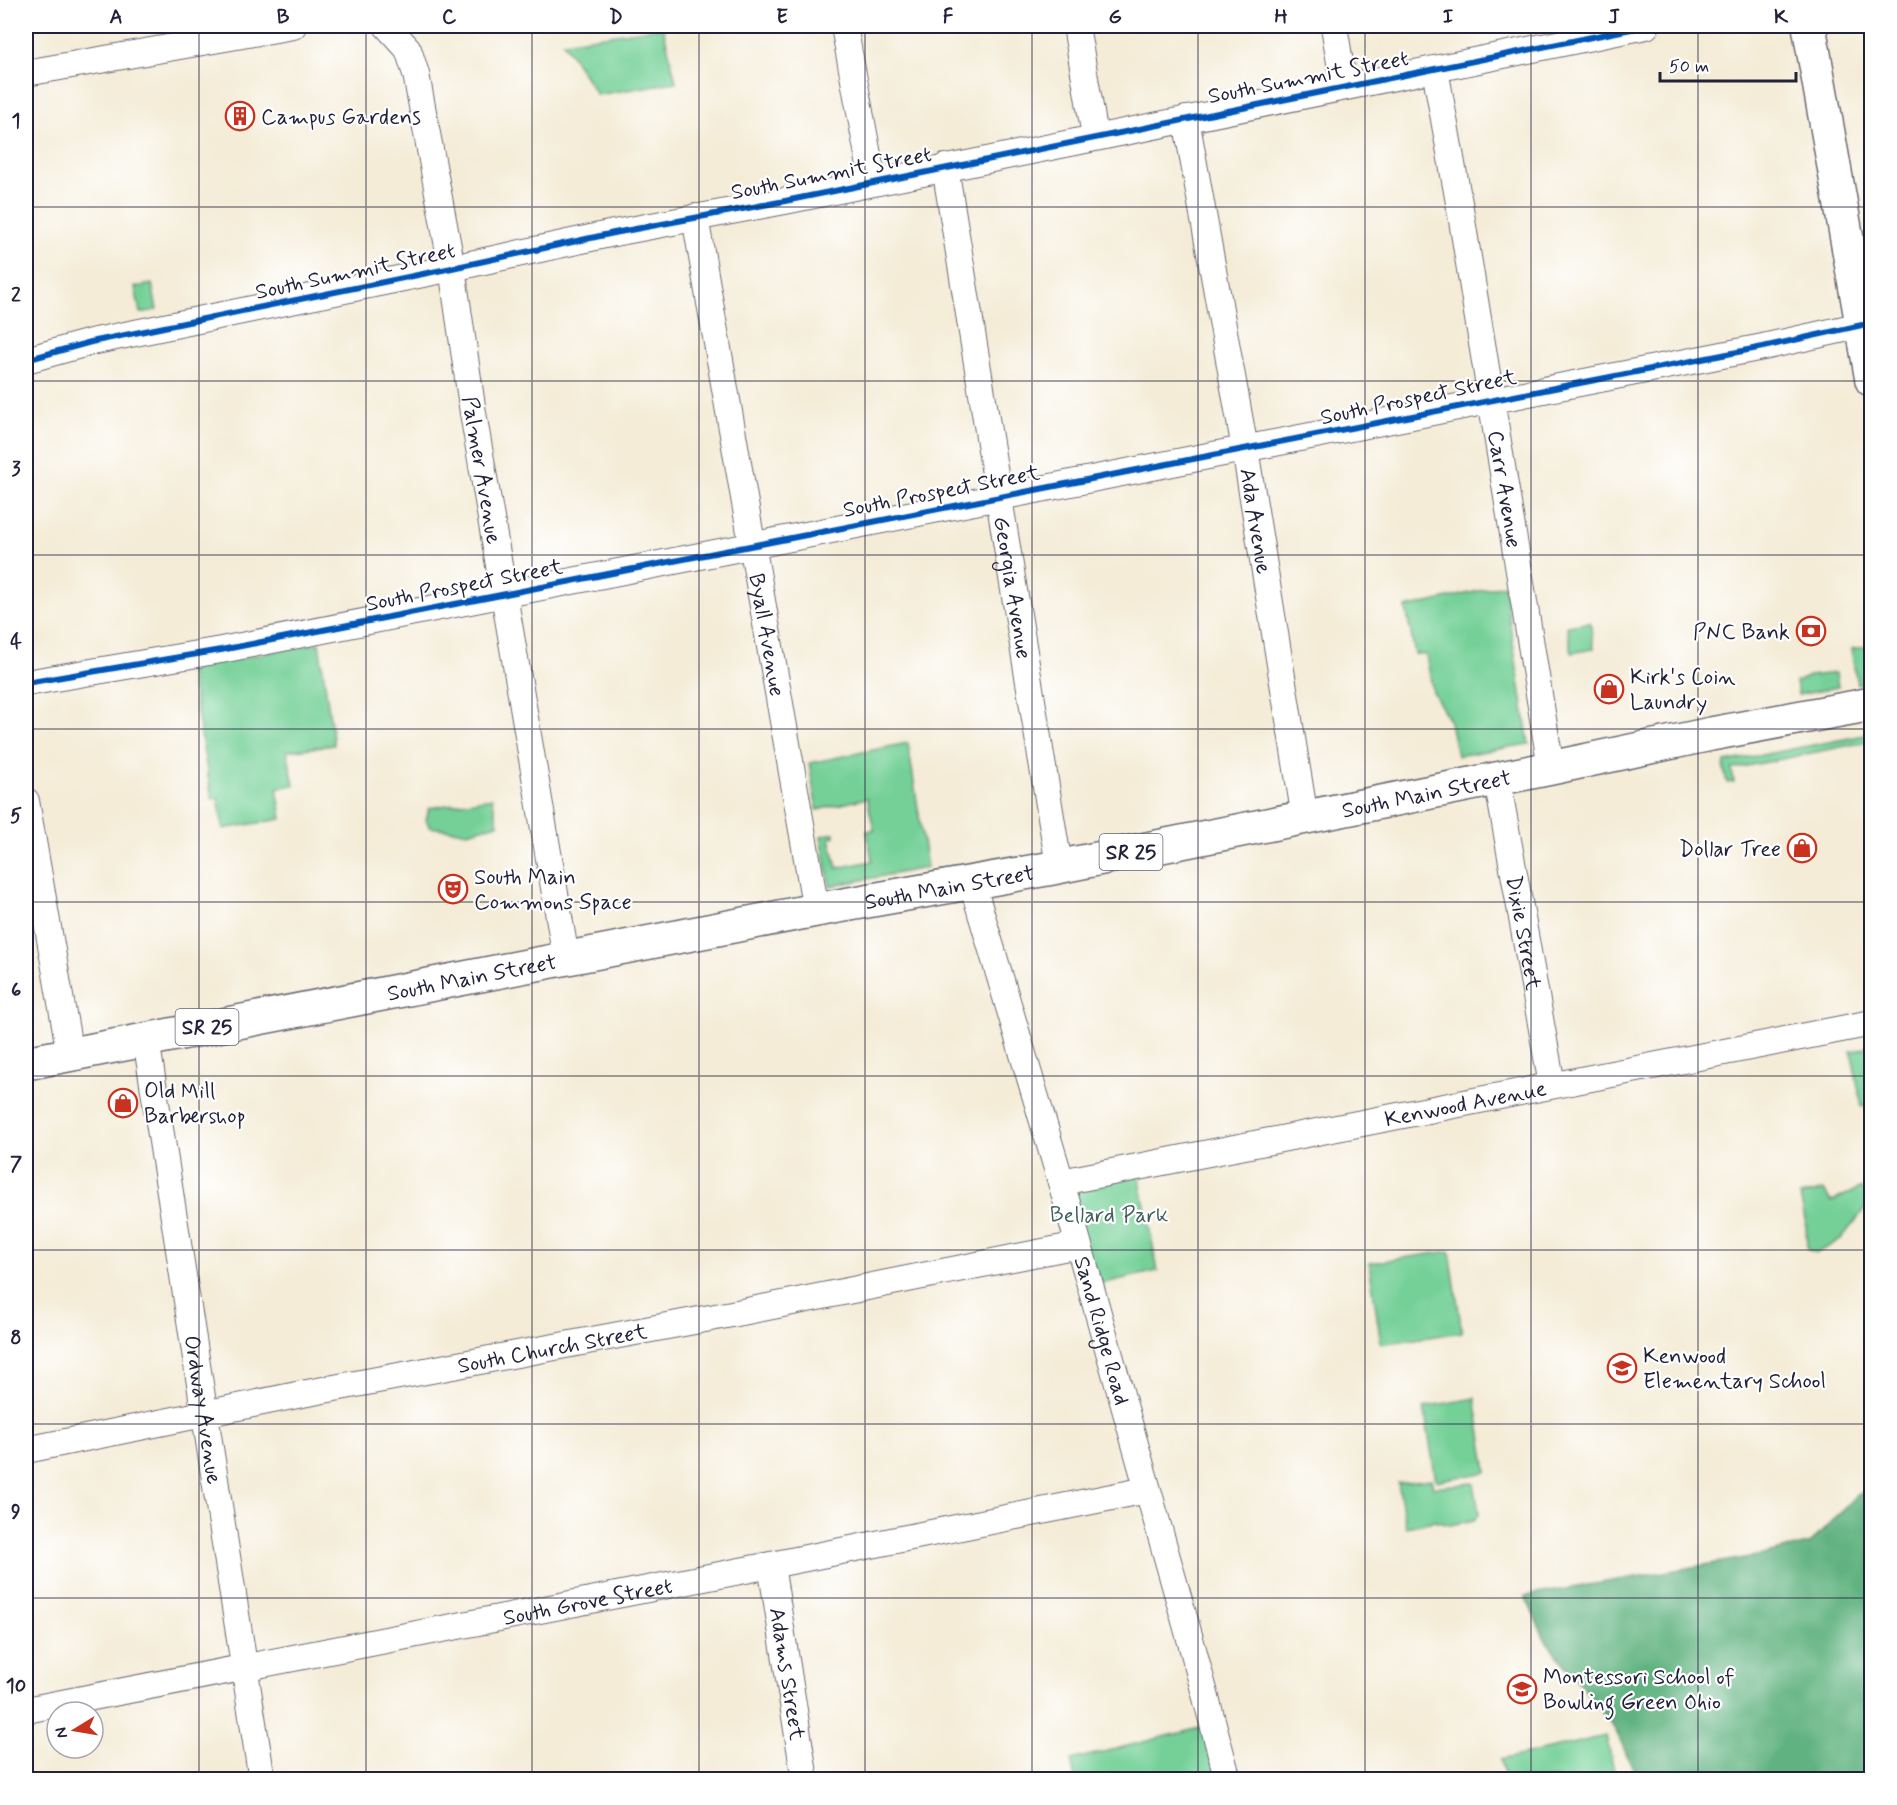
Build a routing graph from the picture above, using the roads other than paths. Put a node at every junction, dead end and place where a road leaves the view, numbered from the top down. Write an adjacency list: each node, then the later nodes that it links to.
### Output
1 (293, 26): 9 (street)
2 (387, 26): 16 (street, Palmer Avenue)
3 (844, 26): 14 (street)
4 (1076, 26): 12 (street)
5 (1334, 26): 10 (street)
6 (1646, 26): 8 (street, South Summit Street)
7 (1809, 26): 17 (main road)
8 (1435, 69): 10 (street, South Summit Street); 20 (street, Carr Avenue)
9 (26, 73)
10 (1344, 87): 11 (street, South Summit Street)
11 (1186, 119): 12 (street, South Summit Street); 21 (street, Ada Avenue)
12 (1095, 136): 13 (street, South Summit Street)
13 (945, 167): 14 (street, South Summit Street); 22 (street, Georgia Avenue)
14 (873, 183): 15 (street, South Summit Street)
15 (695, 217): 16 (street, South Summit Street); 23 (street, Byall Avenue)
16 (452, 268): 18 (street, South Summit Street); 24 (street, Palmer Avenue)
17 (1862, 325): 19 (main road); 20 (street, South Prospect Street)
18 (26, 360)
19 (1872, 380)
20 (1491, 400): 21 (street, South Prospect Street); 27 (street, Carr Avenue)
21 (1245, 449): 22 (street, South Prospect Street); 30 (street, Ada Avenue)
22 (998, 498): 23 (street, South Prospect Street); 31 (street, Georgia Avenue)
23 (752, 545): 24 (street, South Prospect Street); 33 (street, Byall Avenue)
24 (504, 595): 25 (street, South Prospect Street); 34 (street, Palmer Avenue)
25 (26, 683)
26 (1872, 704): 27 (main road, South Main Street / SR 25)
27 (1551, 768): 28 (main road, South Main Street / SR 25)
28 (1497, 779): 30 (main road, South Main Street / SR 25); 39 (street, Dixie Street)
29 (26, 801): 37 (street)
30 (1305, 818): 31 (main road, South Main Street / SR 25)
31 (1059, 866): 32 (main road, South Main Street / SR 25)
32 (972, 883): 33 (main road, South Main Street / SR 25); 40 (street, Sand Ridge Road)
33 (816, 910): 34 (main road, South Main Street / SR 25)
34 (566, 958): 36 (main road, South Main Street / SR 25)
35 (1872, 1023): 39 (street, Kenwood Avenue)
36 (146, 1039): 37 (main road, South Main Street / SR 25); 42 (street, Ordway Avenue)
37 (70, 1054): 38 (main road, South Main Street / SR 25)
38 (26, 1062)
39 (1552, 1085): 40 (street, Kenwood Avenue)
40 (1061, 1182): 41 (street, Sand Ridge Road)
41 (1078, 1245): 42 (street, South Church Street); 44 (street, Sand Ridge Road)
42 (206, 1414): 43 (street, South Church Street); 46 (street, Ordway Avenue)
43 (26, 1450)
44 (1147, 1490): 45 (street, South Grove Street); 50 (street, Sand Ridge Road)
45 (771, 1565): 46 (street, South Grove Street); 49 (street, Adams Street)
46 (245, 1666): 47 (street, South Grove Street); 48 (street, Ordway Avenue)
47 (26, 1710)
48 (262, 1779)
49 (805, 1779)
50 (1228, 1779)

